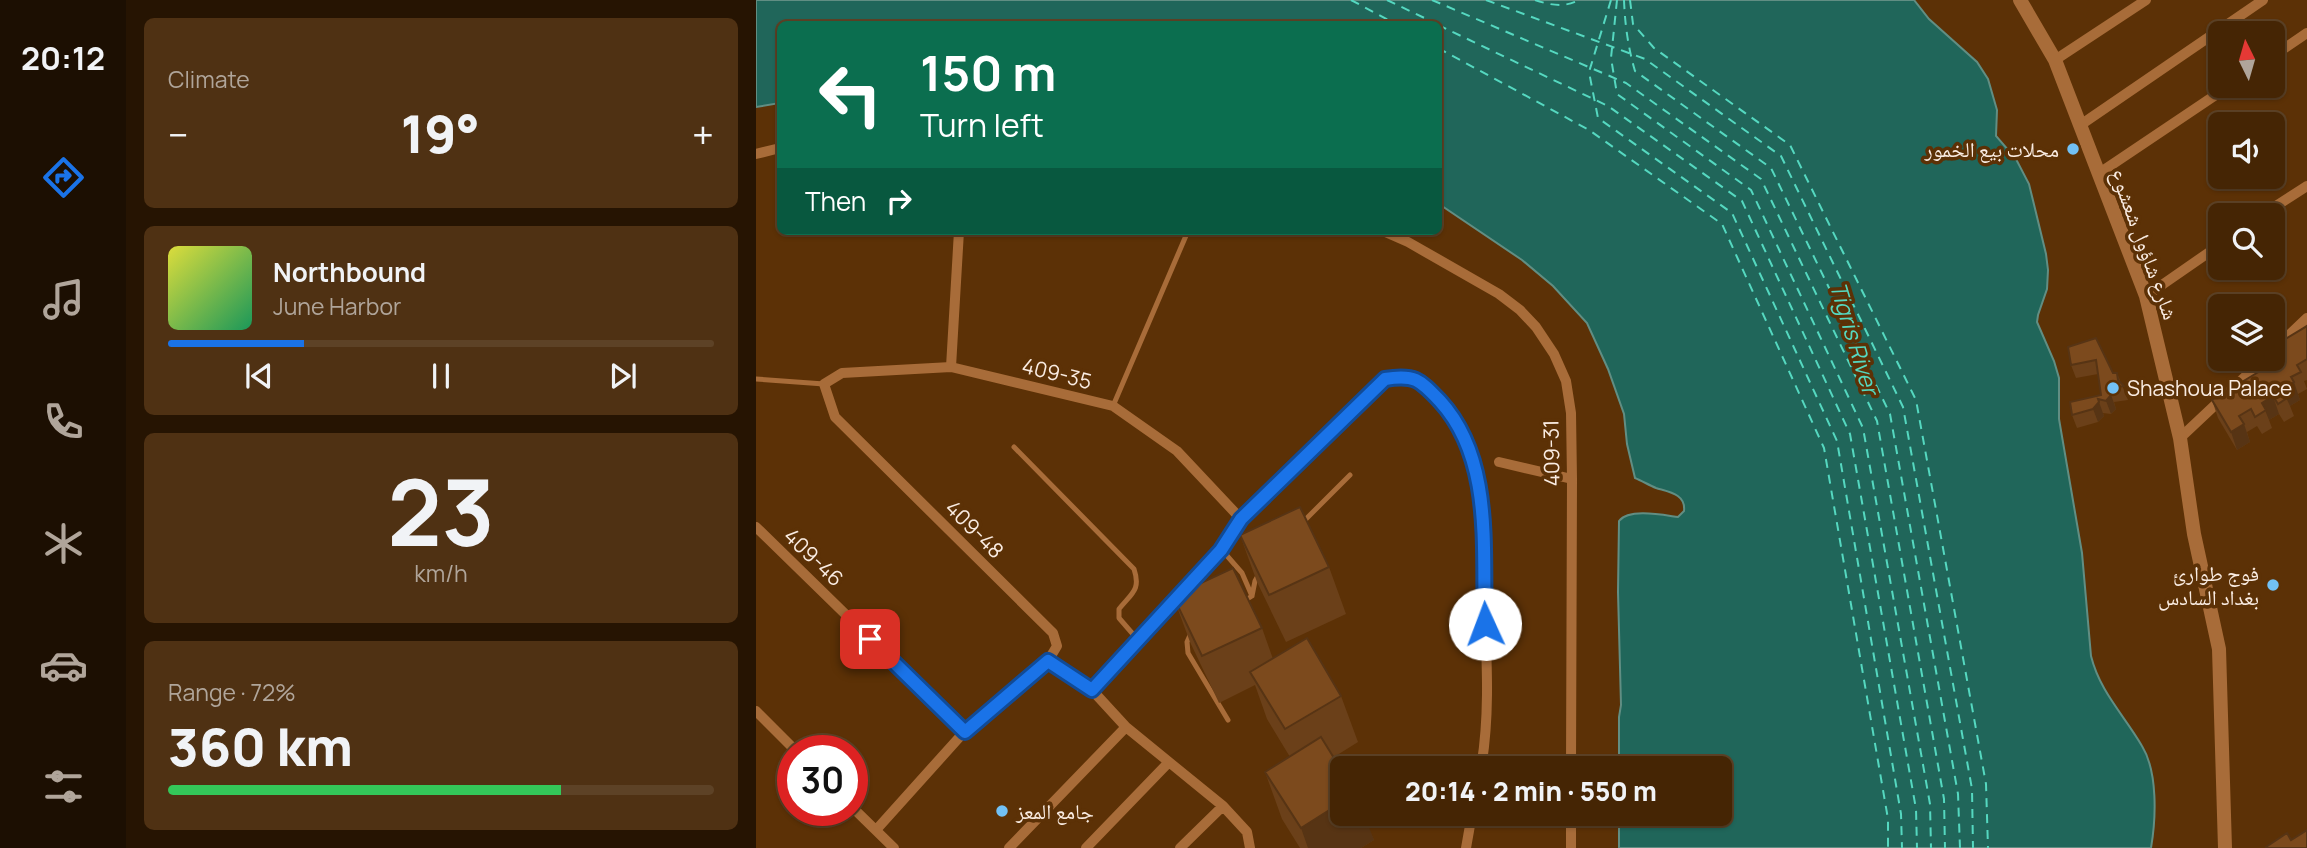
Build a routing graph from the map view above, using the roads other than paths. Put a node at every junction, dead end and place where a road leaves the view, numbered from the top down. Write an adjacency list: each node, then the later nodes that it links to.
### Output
1 (2020, 0): 6 (street, شارع شاؤول شعشوع)
2 (2146, 0): 6 (street)
3 (2263, 0): 8 (street)
4 (2307, 33): 5 (street)
5 (2286, 47)
6 (2055, 60): 8 (street, شارع شاؤول شعشوع)
7 (2211, 98): 11 (street)
8 (2079, 126): 11 (street, شارع شاؤول شعشوع)
9 (777, 149): 10 (street)
10 (756, 155)
11 (2098, 174): 18 (street, شارع شاؤول شعشوع)
12 (2307, 186): 13 (street)
13 (2281, 203)
14 (959, 235): 21 (street)
15 (1186, 235): 25 (lane)
16 (1390, 235): 30 (street, 409-31)
17 (2208, 253): 18 (street)
18 (2146, 296): 26 (street, شارع شاؤول شعشوع)
19 (2307, 318): 20 (street)
20 (2285, 339)
21 (951, 367): 24 (street, 409-35); 25 (street, 409-35)
22 (2251, 371): 26 (street)
23 (756, 379): 24 (lane)
24 (824, 384): 40 (street, 409-48)
25 (1113, 406): 31 (street, 409-35)
26 (2180, 438): 62 (street, شارع شاؤول شعشوع)
27 (1014, 447): 39 (lane)
28 (1499, 462): 30 (street)
29 (1350, 475): 33 (lane)
30 (1572, 479): 48 (street, 409-31)
31 (1241, 519): 34 (street); 47 (street)
32 (756, 527): 45 (street, 409-46)
33 (1292, 533)
34 (1221, 550): 36 (lane); 39 (street)
35 (1261, 571): 36 (lane)
36 (1252, 596): 37 (lane)
37 (1242, 602)
38 (1202, 627): 43 (lane)
39 (1138, 640): 41 (street)
40 (1048, 661): 41 (street); 45 (street)
41 (1092, 690): 44 (street)
42 (756, 711): 46 (street)
43 (1228, 720)
44 (1126, 727): 49 (street); 56 (street)
45 (965, 732): 54 (street)
46 (780, 735)
47 (1482, 756)
48 (1571, 756)
49 (1169, 762): 50 (street); 57 (street)
50 (1223, 806): 58 (street); 59 (street)
51 (868, 822): 54 (street)
52 (1470, 826): 60 (street)
53 (1571, 826): 61 (street)
54 (876, 830): 55 (street)
55 (894, 848)
56 (1009, 848)
57 (1086, 848)
58 (1180, 848)
59 (1250, 848)
60 (1466, 848)
61 (1571, 848)
62 (2225, 848)

